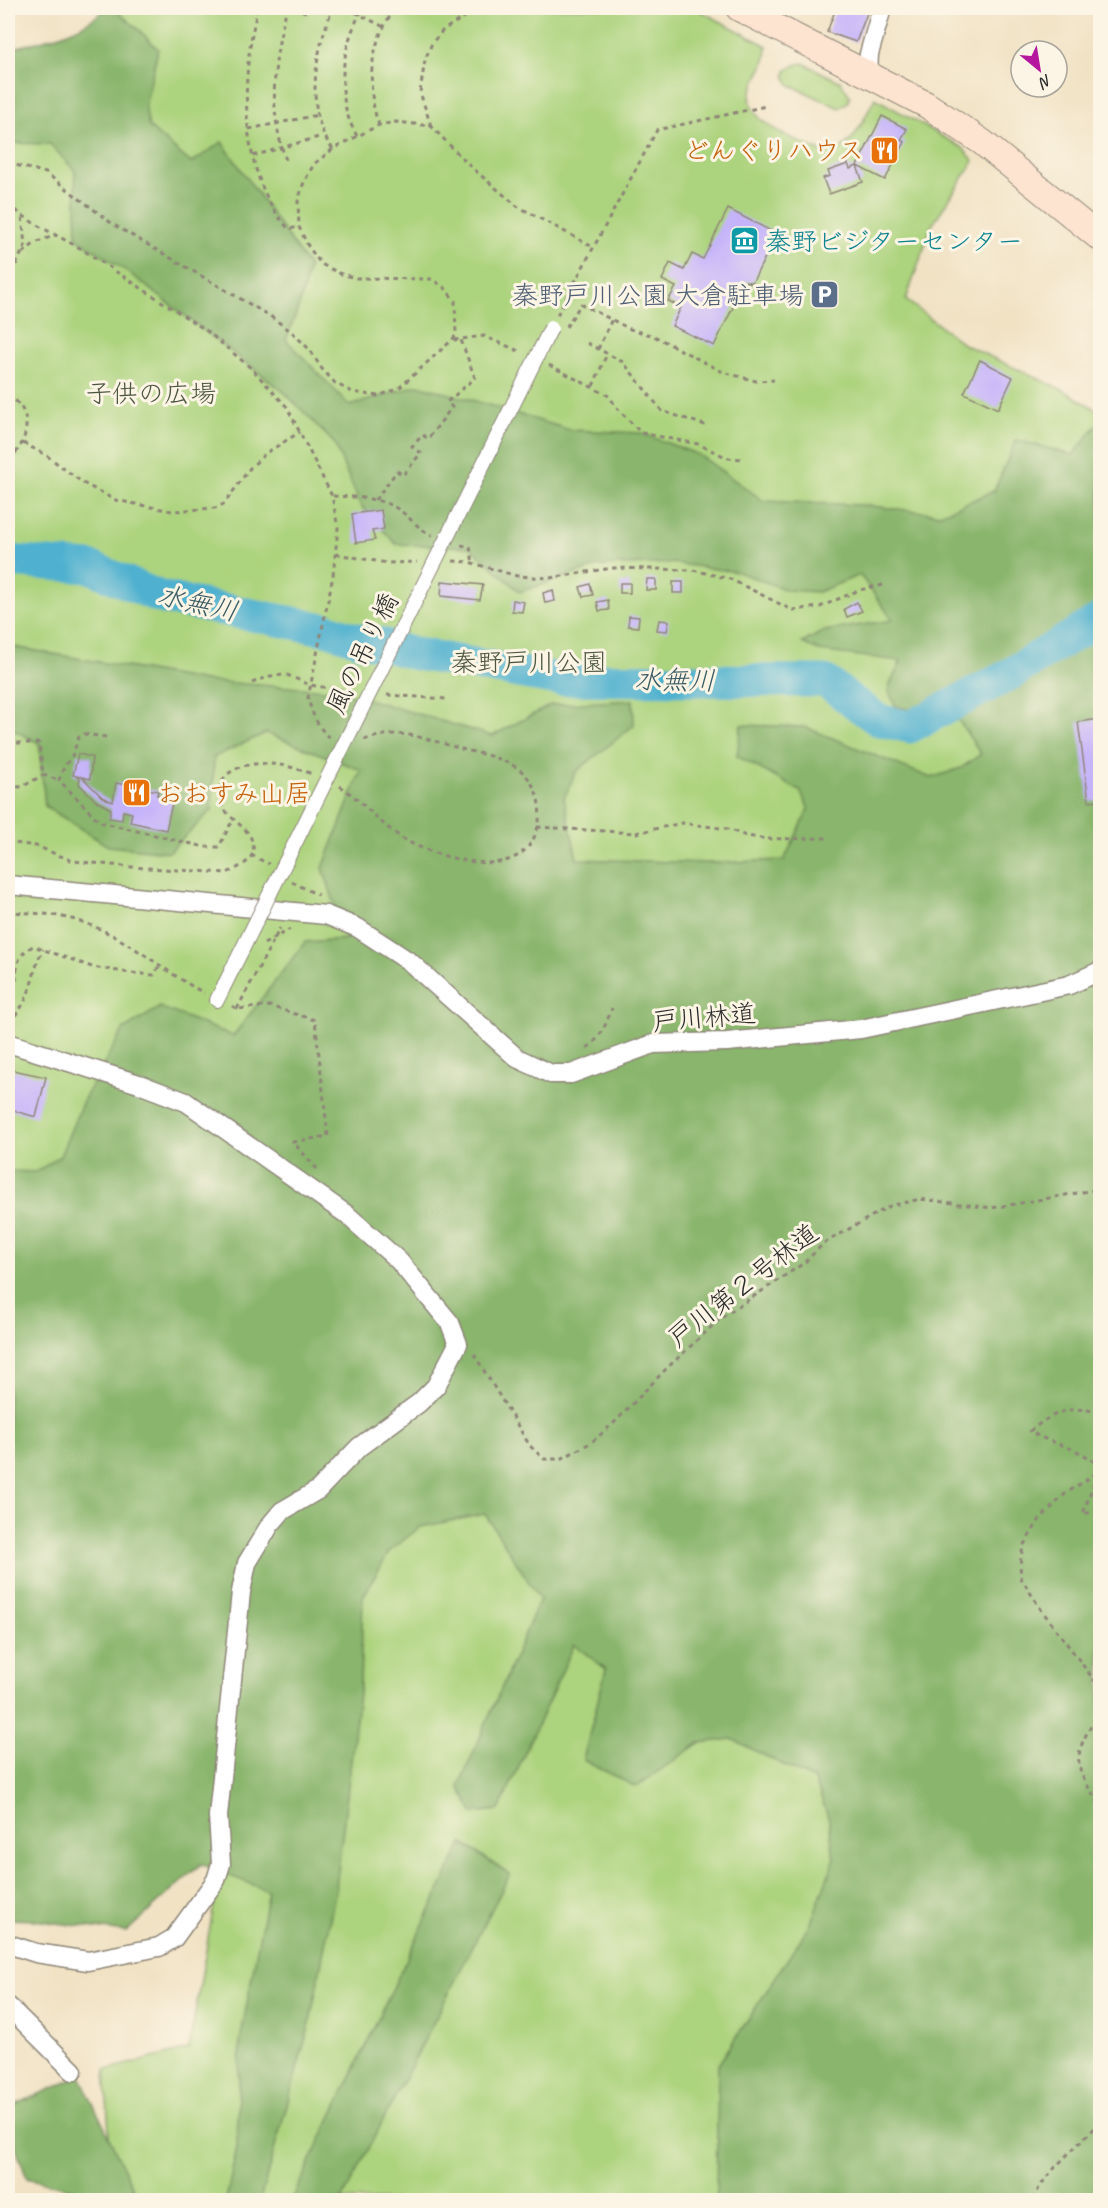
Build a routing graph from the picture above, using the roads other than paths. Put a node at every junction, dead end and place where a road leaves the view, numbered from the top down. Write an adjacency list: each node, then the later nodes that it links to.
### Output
1 (739, 8): 3 (main road)
2 (882, 8): 3 (street)
3 (868, 74): 4 (main road)
4 (1101, 238)
5 (552, 324): 8 (street, 風の吊り橋, bridge)
6 (8, 885): 7 (street, 戸川林道)
7 (1101, 971)
8 (220, 994)
9 (8, 1043): 10 (street)
10 (8, 1944)
11 (8, 2006): 12 (street)
12 (73, 2072)

